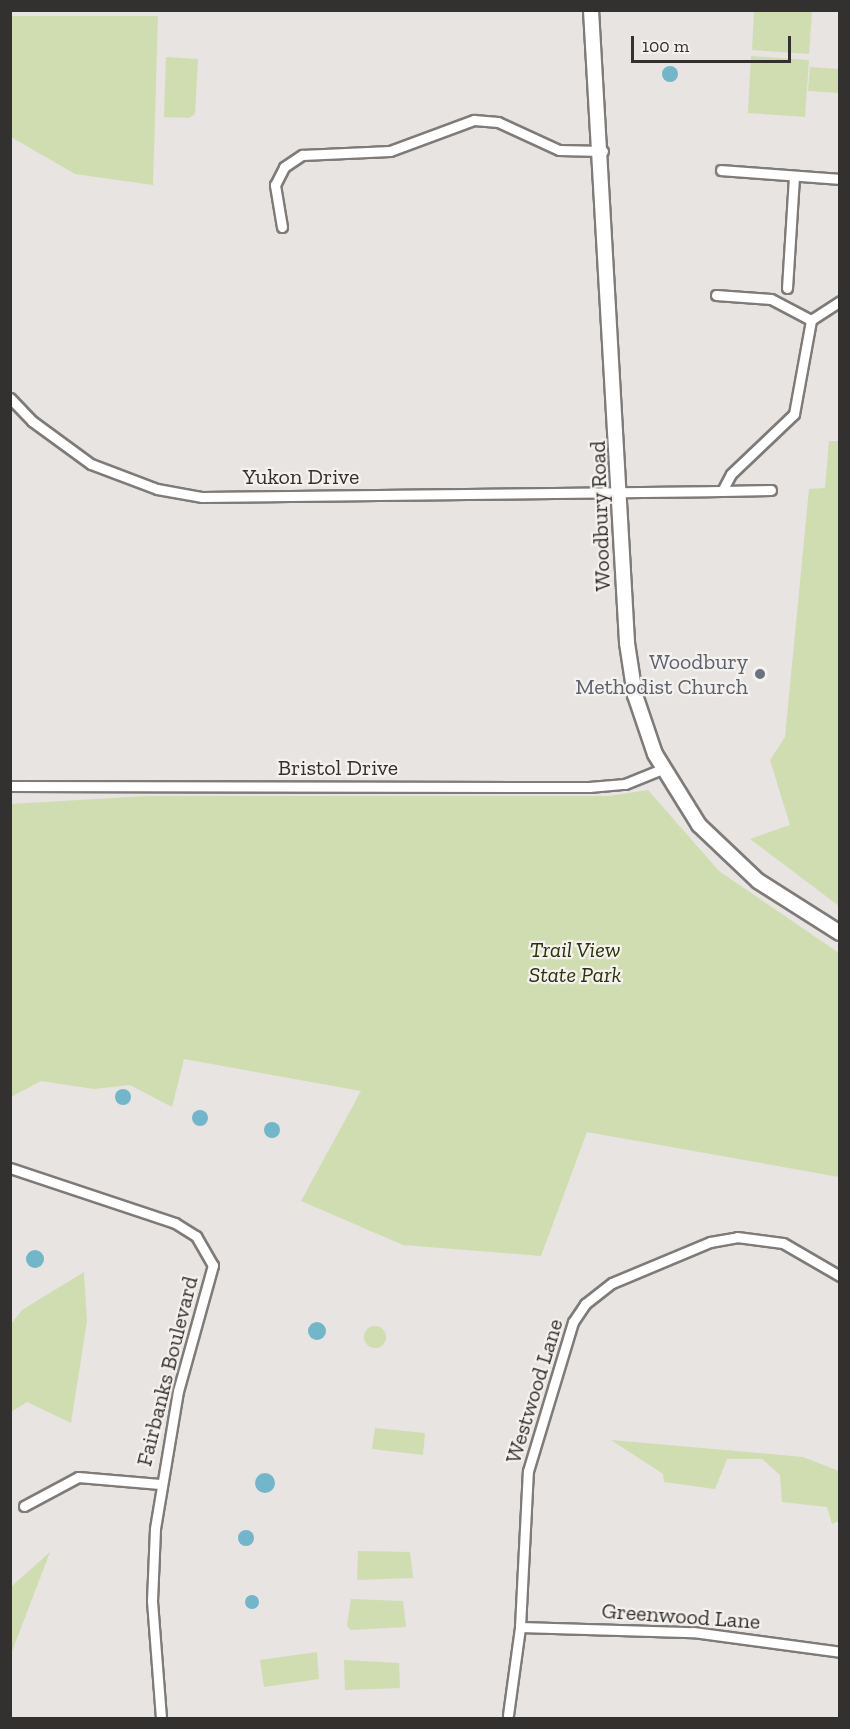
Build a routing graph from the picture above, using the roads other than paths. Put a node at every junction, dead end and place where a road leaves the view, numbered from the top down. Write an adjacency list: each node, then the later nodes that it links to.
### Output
1 (584, 10): 2 (street)
2 (591, 11): 3 (main road, Woodbury Road)
3 (603, 151): 7 (street); 15 (main road, Woodbury Road)
4 (721, 170): 5 (street)
5 (794, 176): 6 (street); 8 (street)
6 (840, 179)
7 (282, 227)
8 (787, 288)
9 (716, 295): 11 (street)
10 (840, 301): 11 (street)
11 (810, 320): 14 (street)
12 (10, 398): 15 (street, Yukon Drive)
13 (771, 490): 14 (street, Yukon Drive)
14 (722, 491): 15 (street, Yukon Drive)
15 (622, 495): 16 (main road, Woodbury Road)
16 (662, 769): 17 (street, Bristol Drive); 18 (main road, Woodbury Road)
17 (10, 786)
18 (840, 933)
19 (10, 1168): 21 (street, Fairbanks Boulevard)
20 (840, 1276): 23 (street, Westwood Lane)
21 (160, 1484): 22 (street); 26 (street, Fairbanks Boulevard)
22 (24, 1506)
23 (520, 1627): 24 (street, Greenwood Lane); 25 (street, Westwood Lane)
24 (840, 1652)
25 (508, 1715)
26 (161, 1719)

